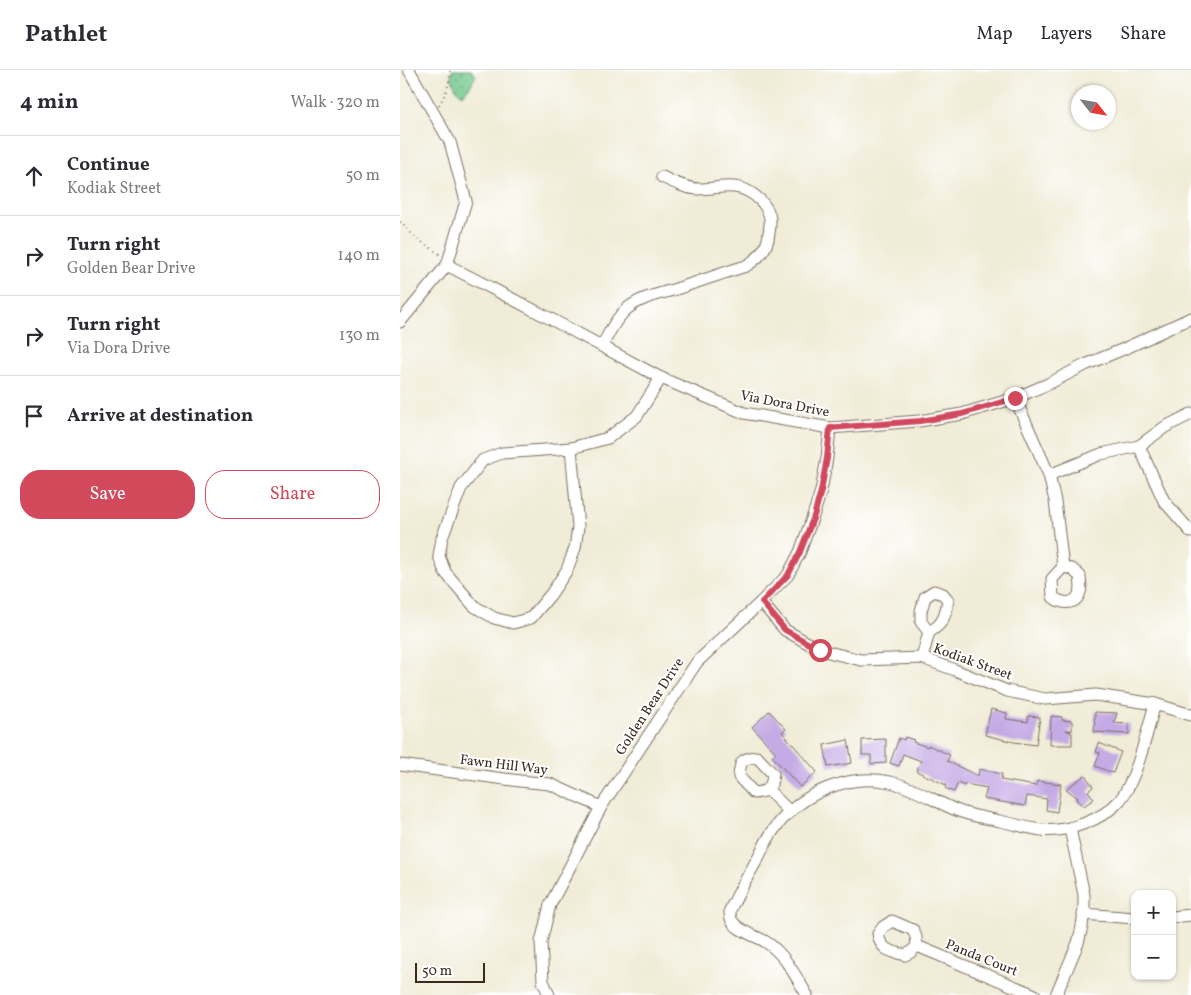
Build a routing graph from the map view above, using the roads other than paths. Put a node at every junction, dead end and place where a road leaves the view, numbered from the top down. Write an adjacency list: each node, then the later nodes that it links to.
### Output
1 (409, 70): 3 (street)
2 (662, 177): 6 (street)
3 (448, 262): 5 (street); 6 (street, Via Dora Drive)
4 (1191, 318): 8 (street, Via Dora Drive)
5 (400, 322)
6 (602, 346): 7 (street, Via Dora Drive)
7 (661, 378): 10 (street, Via Dora Drive); 12 (street)
8 (1015, 398): 10 (street, Via Dora Drive); 13 (street)
9 (1191, 414): 11 (street)
10 (830, 428): 16 (street, Golden Bear Drive)
11 (1139, 446): 13 (street); 14 (street)
12 (571, 448): 12 (street)
13 (1049, 475): 15 (street)
14 (1191, 532)
15 (1063, 566)
16 (762, 602): 18 (street, Kodiak Street); 23 (street, Golden Bear Drive)
17 (929, 632): 18 (street)
18 (922, 658): 19 (street, Kodiak Street)
19 (1155, 704): 20 (street, Kodiak Street); 25 (street)
20 (1191, 715)
21 (400, 765): 23 (street, Fawn Hill Way)
22 (768, 790): 24 (street)
23 (601, 807): 31 (street, Golden Bear Drive)
24 (790, 812): 25 (street); 32 (street)
25 (1070, 829): 26 (street)
26 (1083, 914): 29 (street); 34 (street)
27 (1191, 915): 28 (street)
28 (1176, 917)
29 (1131, 918)
30 (917, 946): 33 (street, Panda Court)
31 (549, 995)
32 (807, 995)
33 (1035, 995)
34 (1056, 995)

